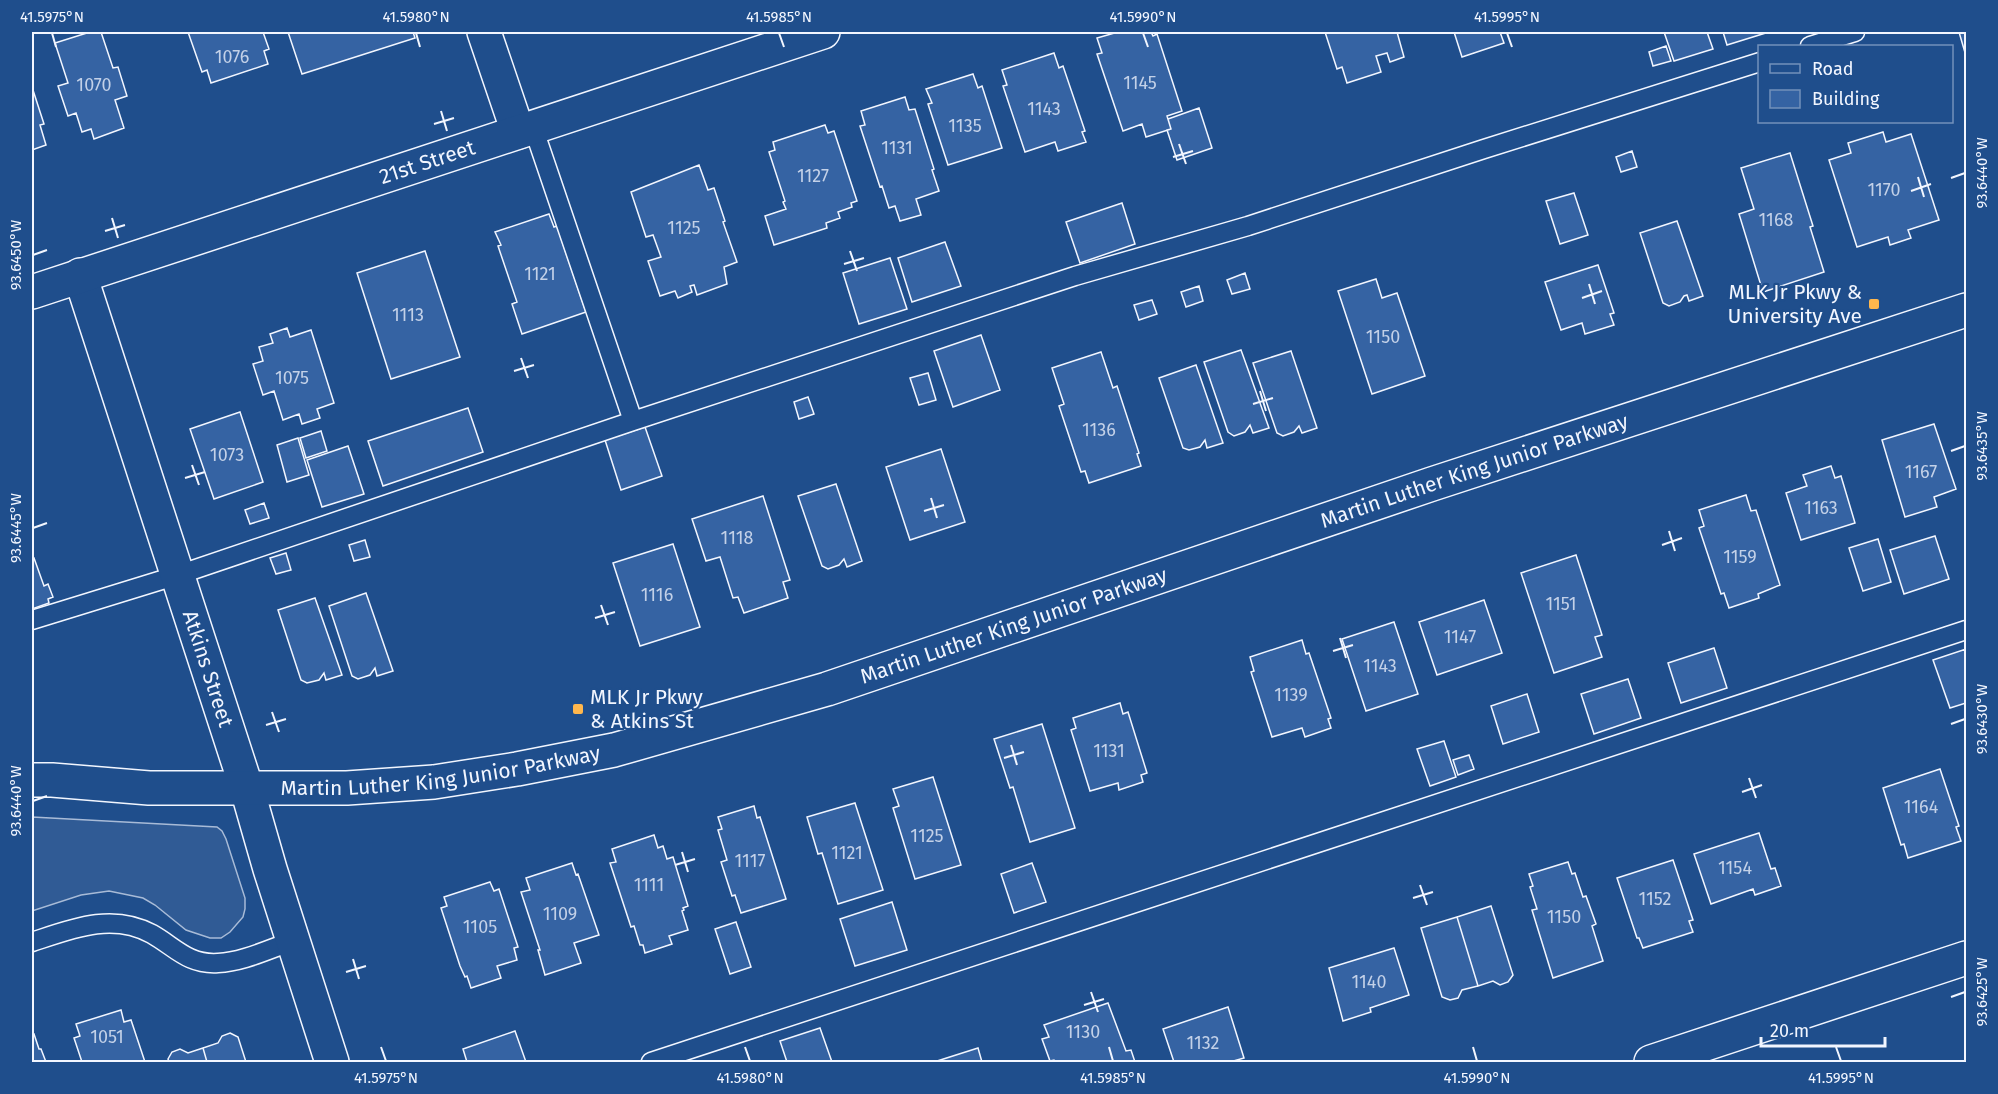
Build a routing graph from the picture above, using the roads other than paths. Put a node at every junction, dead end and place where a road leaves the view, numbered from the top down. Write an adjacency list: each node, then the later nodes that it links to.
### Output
1 (484, 32): 6 (main road)
2 (823, 32): 6 (main road, 21st Street)
3 (1855, 32): 4 (lane)
4 (1813, 45)
5 (1758, 63): 10 (lane)
6 (525, 129): 7 (main road, 21st Street); 10 (lane)
7 (80, 275): 8 (main road, 21st Street); 11 (main road, Atkins Street)
8 (32, 292)
9 (1966, 310): 15 (main road, Martin Luther King Junior Parkway)
10 (633, 421): 11 (lane)
11 (178, 575): 12 (lane); 15 (main road, Atkins Street)
12 (32, 620)
13 (1966, 630): 20 (lane)
14 (32, 780): 15 (main road, Martin Luther King Junior Parkway)
15 (247, 789): 16 (main road, Atkins Street)
16 (293, 941): 17 (lane); 19 (main road, Atkins Street)
17 (32, 942)
18 (1966, 958): 21 (main road)
19 (332, 1062)
20 (651, 1062)
21 (1652, 1062)

